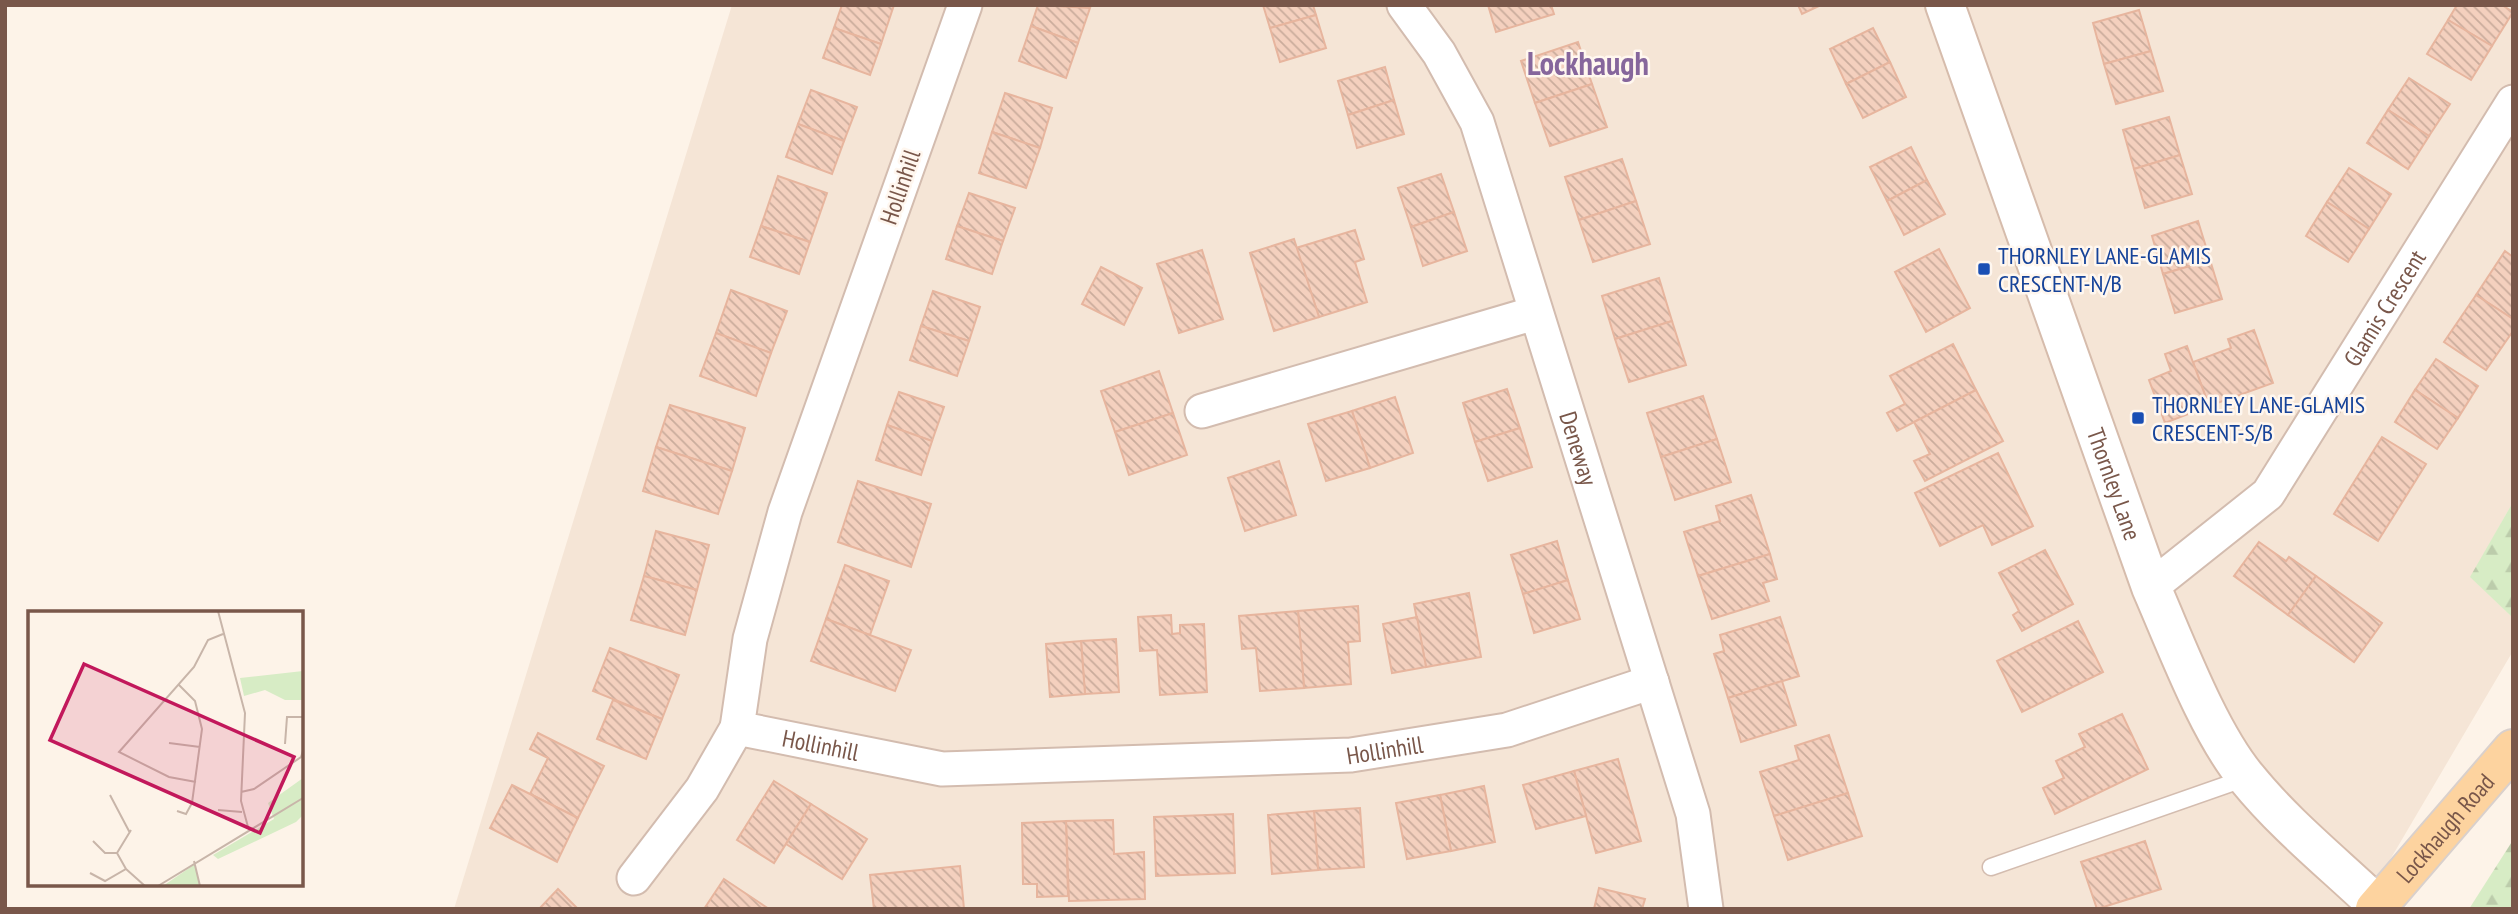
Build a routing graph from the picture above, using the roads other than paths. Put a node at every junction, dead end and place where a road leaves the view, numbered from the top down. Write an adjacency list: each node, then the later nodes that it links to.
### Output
1 (965, 5): 9 (street, Hollinhill)
2 (1404, 5): 5 (street, Deneway)
3 (1945, 5): 7 (street, Thornley Lane)
4 (2513, 102): 7 (street, Glamis Crescent)
5 (1535, 313): 6 (street); 8 (street, Deneway)
6 (1202, 411)
7 (2151, 587): 11 (street, Thornley Lane)
8 (1652, 682): 9 (street, Hollinhill); 15 (street, Deneway)
9 (737, 728): 13 (street)
10 (2513, 748): 14 (main road, Lockhaugh Road)
11 (2246, 778): 12 (lane); 14 (street, Thornley Lane)
12 (1991, 867)
13 (634, 878)
14 (2376, 907)
15 (1706, 909)

